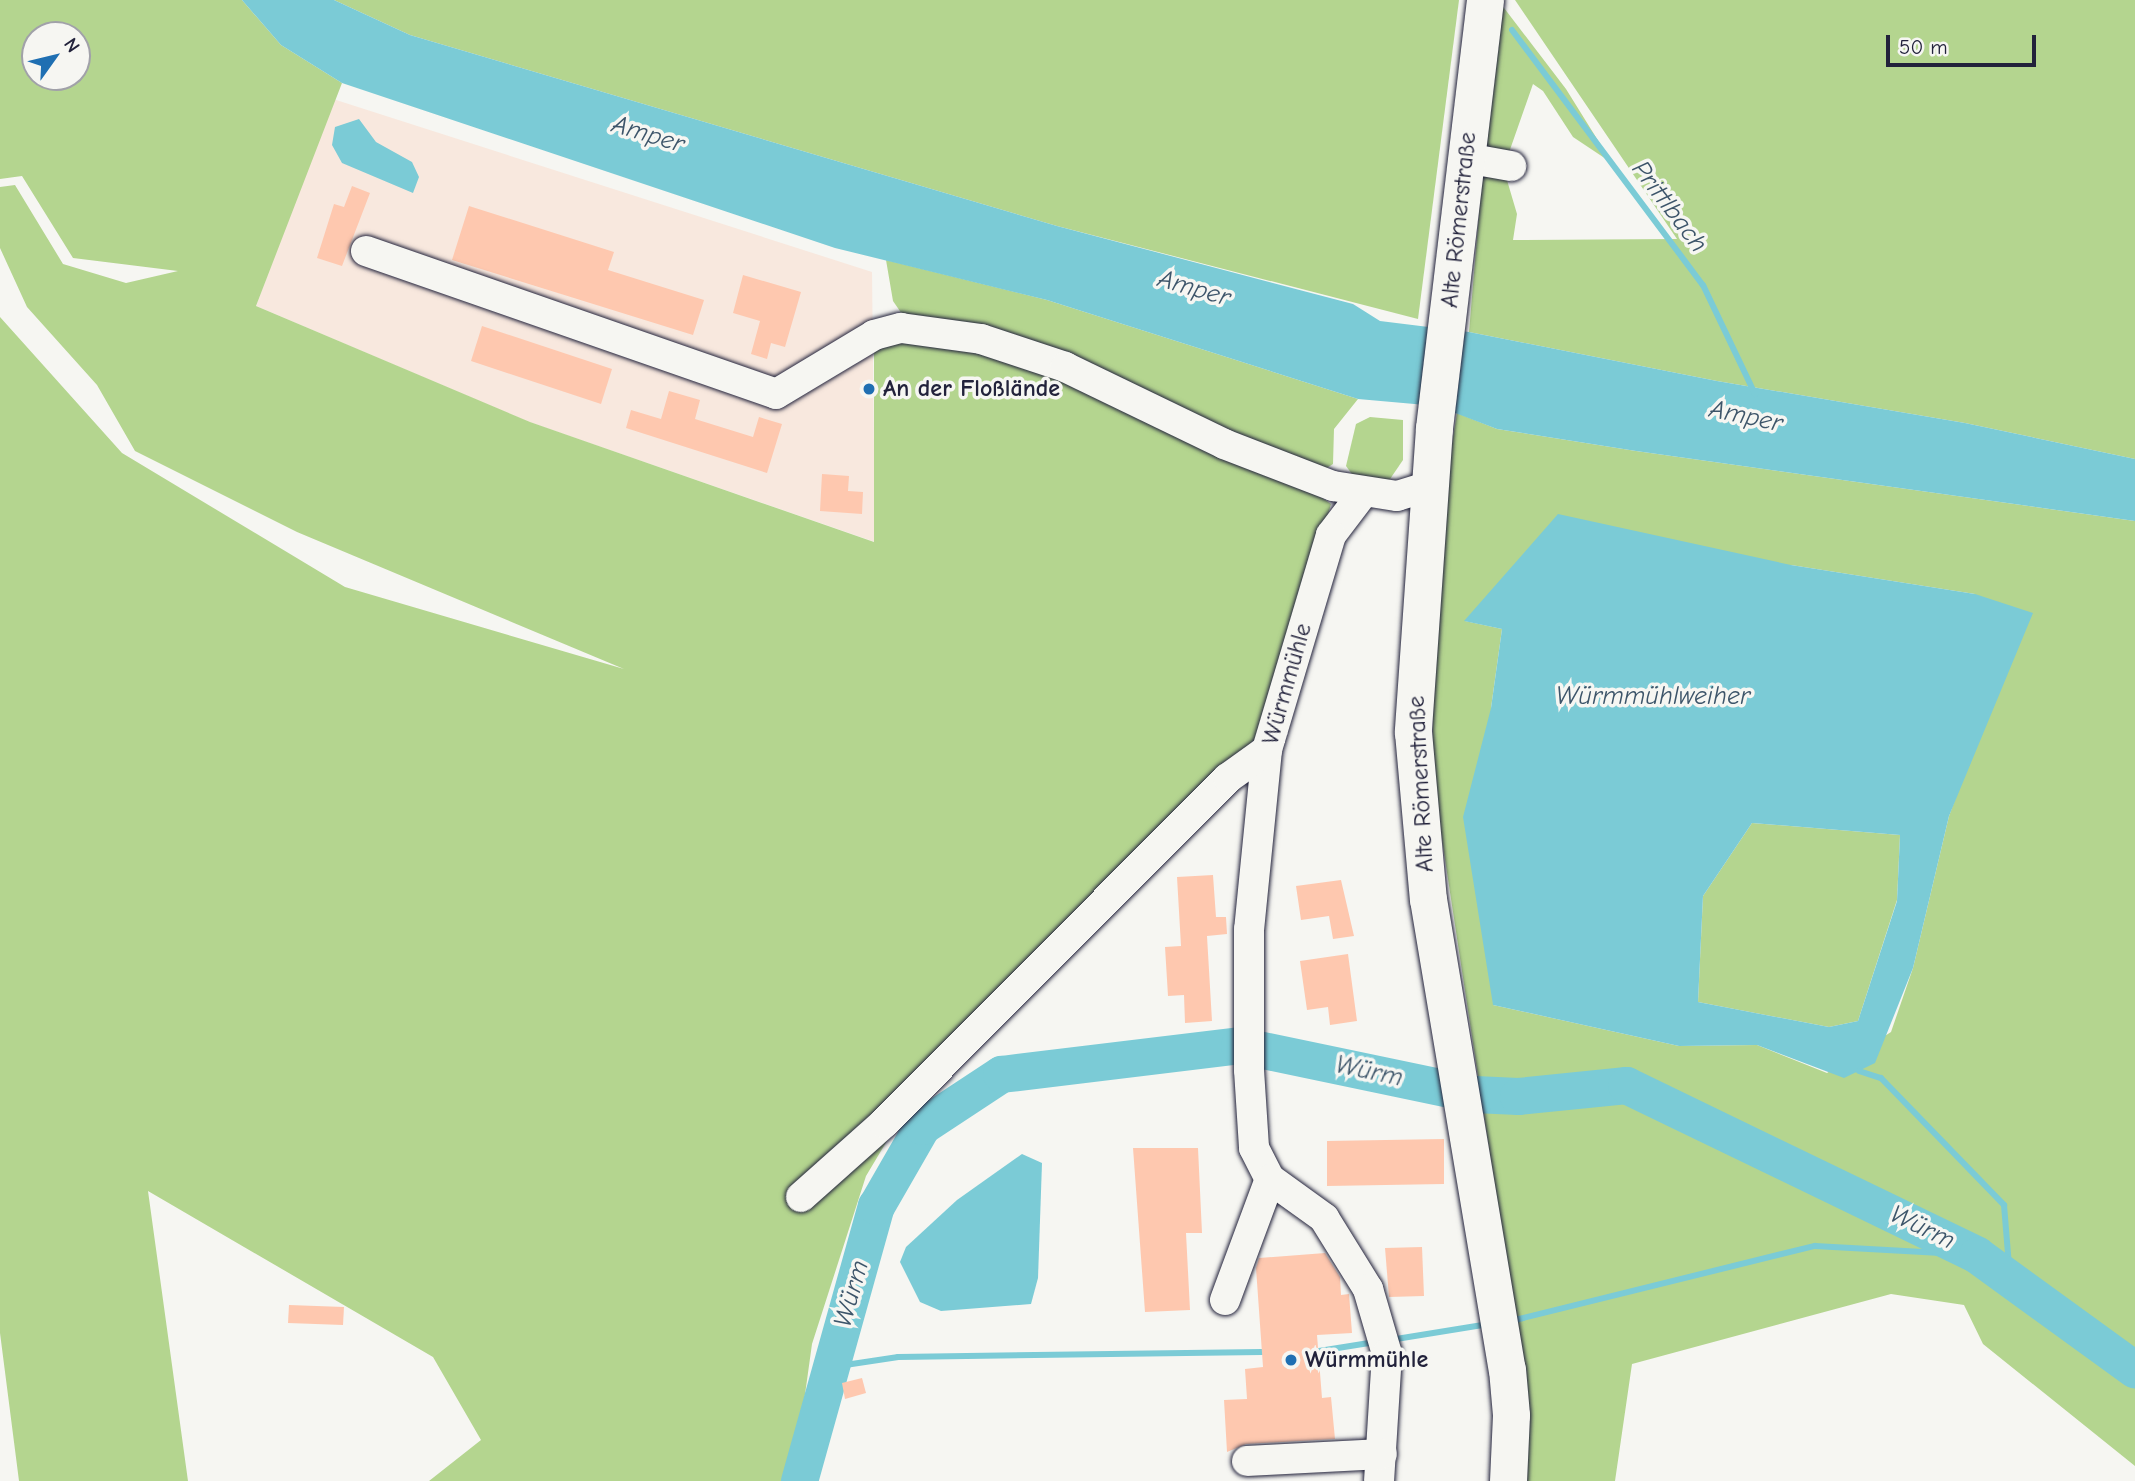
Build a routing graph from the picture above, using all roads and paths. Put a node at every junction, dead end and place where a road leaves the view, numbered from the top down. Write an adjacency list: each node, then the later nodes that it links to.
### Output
1 (1485, 0): 2 (main road, Alte Römerstraße)
2 (1466, 158): 3 (street); 5 (main road, Alte Römerstraße)
3 (1511, 166)
4 (366, 251): 6 (street)
5 (1430, 486): 6 (street); 13 (main road, Alte Römerstraße)
6 (1363, 493): 7 (street, Würmmühle)
7 (1267, 750): 8 (street, Würmmühle); 9 (street)
8 (1270, 1179): 10 (street); 12 (street, Würmmühle)
9 (801, 1197)
10 (1225, 1300)
11 (1247, 1461): 12 (street)
12 (1381, 1468)
13 (1508, 1481)

